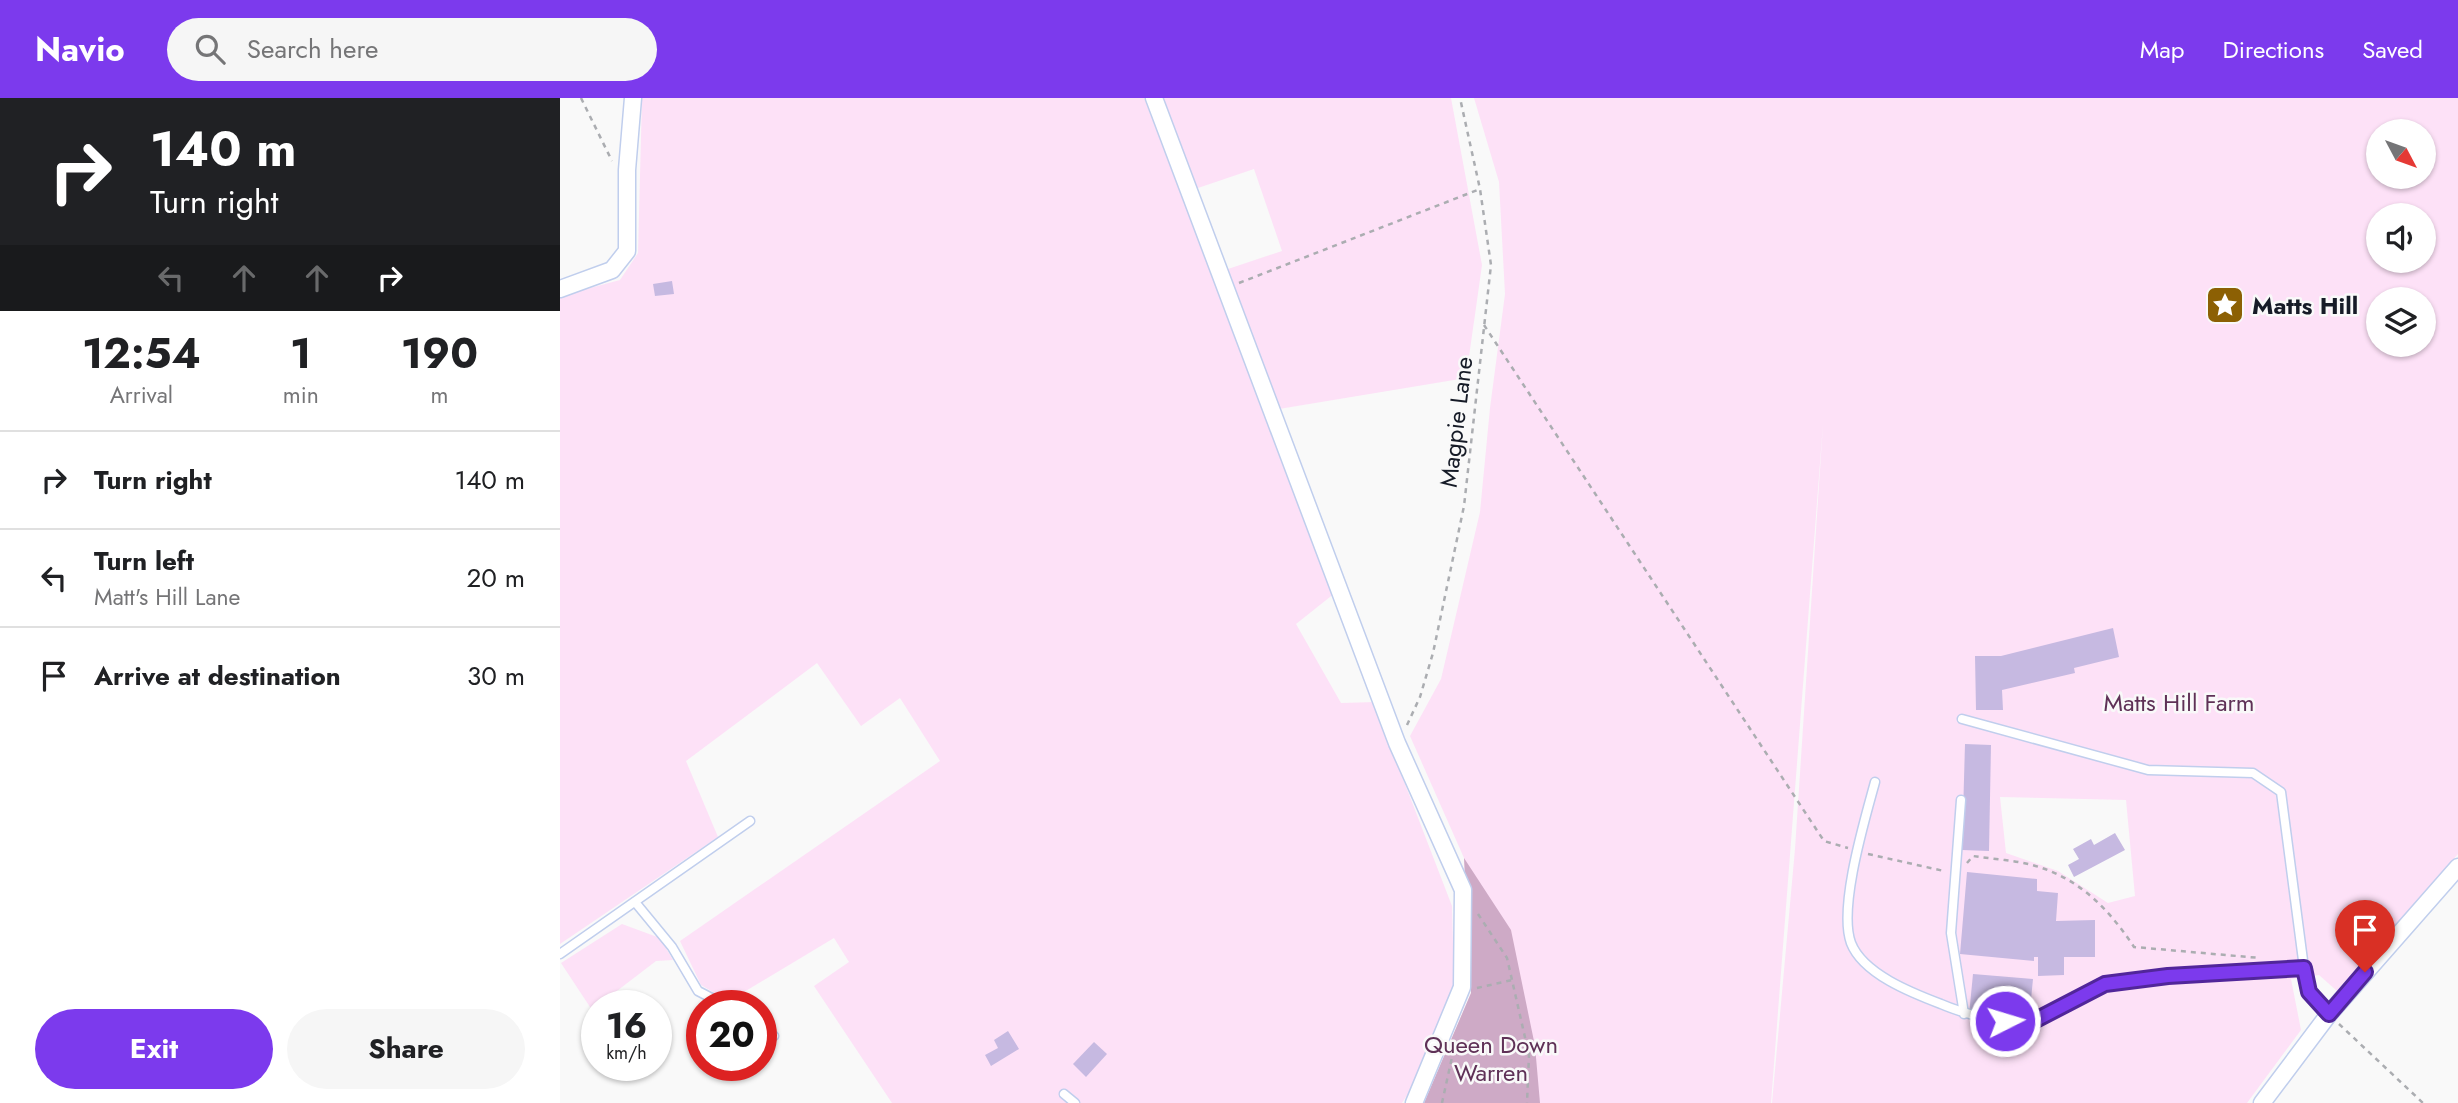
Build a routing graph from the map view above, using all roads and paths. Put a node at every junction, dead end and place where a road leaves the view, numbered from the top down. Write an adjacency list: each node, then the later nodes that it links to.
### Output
1 (581, 98): 5 (path)
2 (633, 98): 5 (street)
3 (1154, 98): 7 (street)
4 (1460, 98): 6 (path, Magpie Lane)
5 (627, 170): 8 (street)
6 (1480, 189): 7 (path); 9 (path, Magpie Lane)
7 (1226, 288): 11 (street)
8 (560, 289)
9 (1484, 325): 11 (path, Magpie Lane); 15 (path)
10 (1962, 719): 22 (lane)
11 (1397, 743): 31 (street)
12 (1875, 782): 15 (lane)
13 (1961, 800): 17 (lane)
14 (750, 821): 18 (lane)
15 (1857, 851): 17 (path); 26 (lane)
16 (2458, 867): 27 (street)
17 (1956, 873): 21 (path); 26 (lane)
18 (635, 902): 20 (lane); 24 (lane)
19 (1477, 913): 23 (path)
20 (560, 954)
21 (2259, 958)
22 (2304, 968): 26 (lane); 27 (lane)
23 (1512, 980): 25 (path); 33 (path)
24 (697, 990)
25 (1471, 994)
26 (1964, 1014)
27 (2329, 1014): 34 (street); 35 (path)
28 (1457, 1039): 32 (path)
29 (1063, 1094): 30 (lane)
30 (1075, 1103)
31 (1414, 1103)
32 (1442, 1103)
33 (1527, 1103)
34 (2262, 1103)
35 (2423, 1103)

